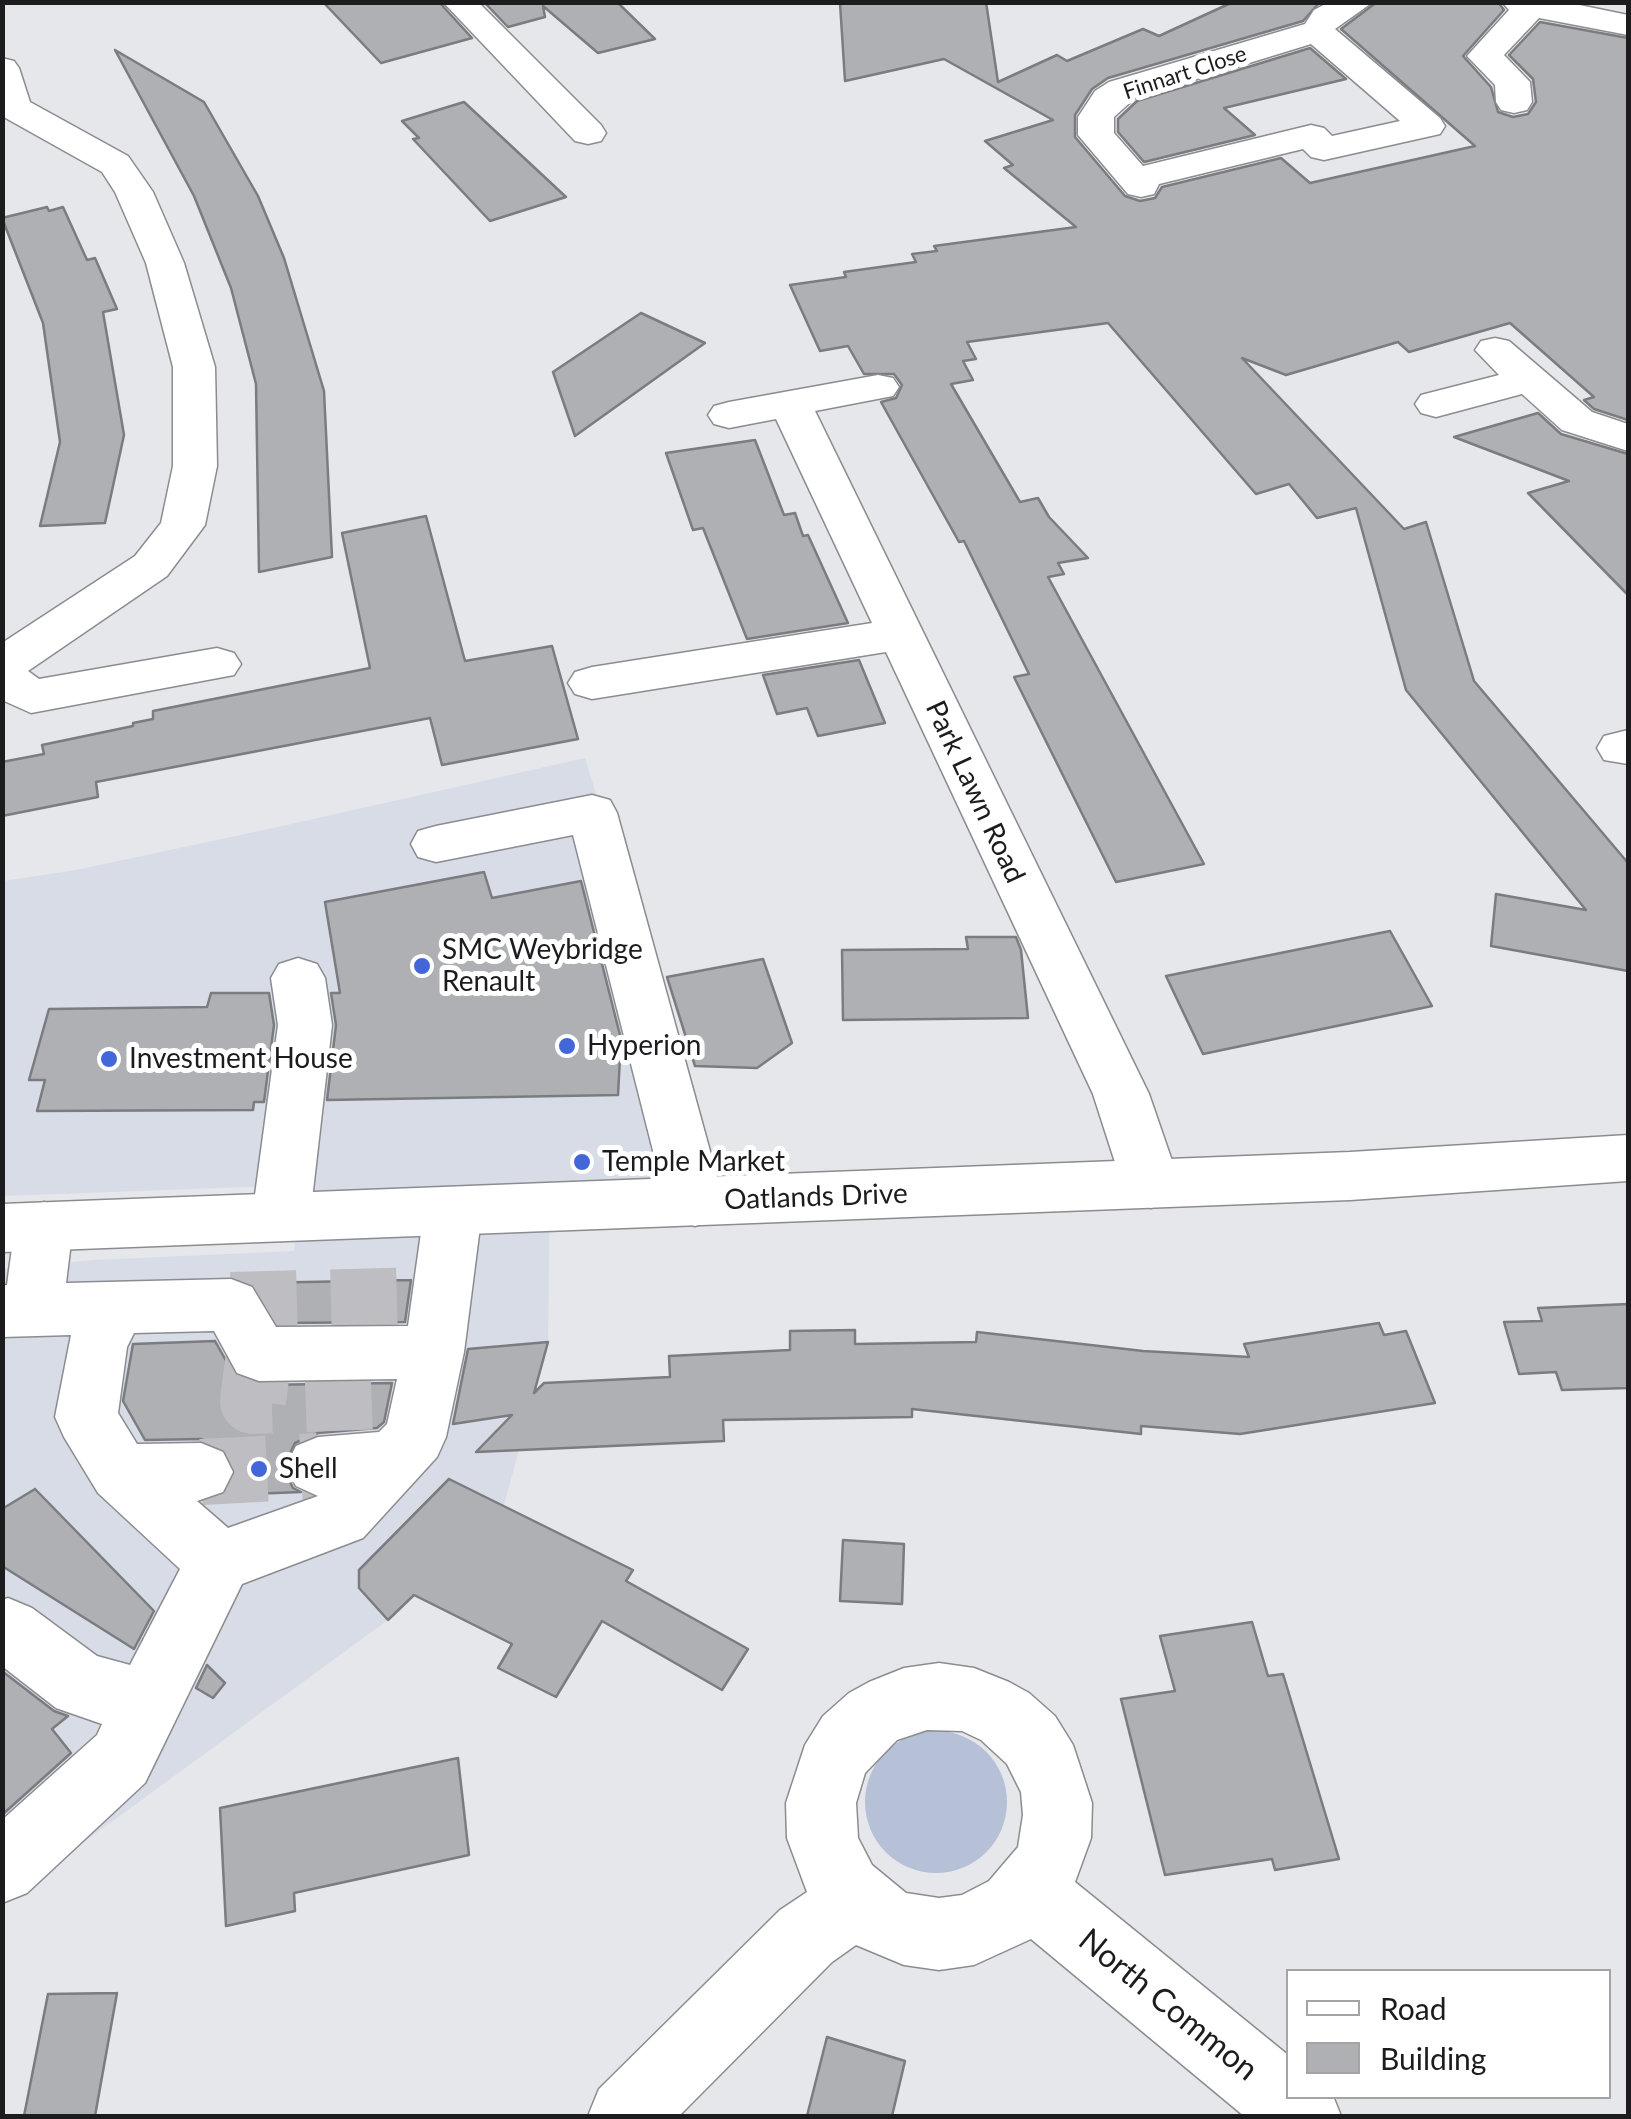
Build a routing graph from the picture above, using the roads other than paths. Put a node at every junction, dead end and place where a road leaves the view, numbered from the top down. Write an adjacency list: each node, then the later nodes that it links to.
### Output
1 (459, 2): 8 (street)
2 (1358, 2): 5 (street, Finnart Close)
3 (1520, 13): 4 (street); 7 (street)
4 (1616, 22)
5 (1317, 31): 5 (street, Finnart Close)
6 (2, 68): 18 (street)
7 (1514, 102)
8 (588, 132)
9 (1495, 350): 10 (street)
10 (1530, 380): 13 (street); 15 (street)
11 (878, 387): 12 (street)
12 (790, 404): 14 (street); 16 (street, Park Lawn Road)
13 (1436, 404)
14 (730, 415)
15 (1628, 438)
16 (900, 634): 20 (street); 24 (street, Park Lawn Road)
17 (217, 664): 19 (street)
18 (2, 666)
19 (2, 676)
20 (592, 683)
21 (436, 844): 25 (street)
22 (298, 978): 27 (street)
23 (1628, 1158): 24 (street, Oatlands Drive)
24 (1151, 1184): 25 (street, Oatlands Drive)
25 (696, 1202): 26 (street, Oatlands Drive)
26 (453, 1211): 27 (street, Oatlands Drive); 31 (street)
27 (281, 1217): 28 (street, Oatlands Drive)
28 (23, 1227): 30 (street)
29 (117, 1308): 30 (street); 31 (street); 35 (street)
30 (18, 1311)
31 (427, 1348): 32 (street)
32 (394, 1459): 33 (street); 36 (street)
33 (318, 1466)
34 (201, 1472): 35 (street)
35 (120, 1473): 36 (street)
36 (220, 1562): 38 (street)
37 (8, 1630): 38 (street)
38 (150, 1703): 39 (street)
39 (2, 1868)
40 (1033, 1894): 41 (street); 41 (street); 43 (street, North Common)
41 (858, 1900): 42 (street)
42 (626, 2116)
43 (1303, 2116)

